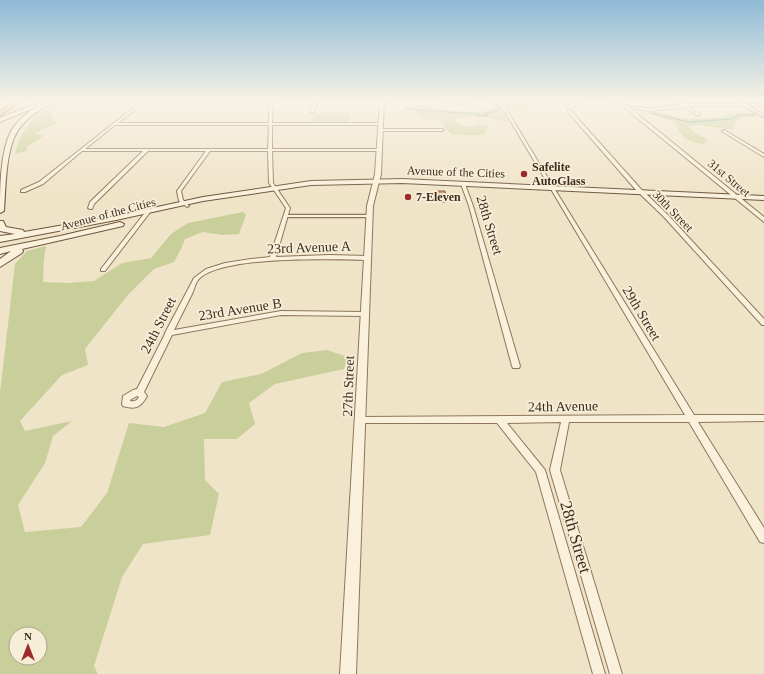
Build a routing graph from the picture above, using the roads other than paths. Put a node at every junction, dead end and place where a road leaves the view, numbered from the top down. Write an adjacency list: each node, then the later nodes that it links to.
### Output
1 (14, 131): 25 (main road)
2 (105, 131): 9 (street)
3 (271, 131): 12 (street)
4 (381, 131): 13 (street, 27th Street)
5 (519, 131): 18 (street, 29th Street)
6 (587, 131): 20 (street, 30th Street)
7 (657, 131): 21 (street, 31st Street)
8 (724, 132): 14 (street)
9 (81, 150): 10 (street); 19 (street)
10 (147, 150): 11 (street); 24 (street)
11 (209, 150): 12 (street); 23 (street)
12 (270, 150): 13 (street); 17 (street)
13 (380, 150): 15 (street, 27th Street)
14 (764, 156)
15 (376, 181): 16 (main road, Avenue of the Cities); 17 (main road, Avenue of the Cities); 28 (street, 27th Street)
16 (463, 184): 18 (main road, Avenue of the Cities); 42 (street, 28th Street)
17 (272, 188): 23 (main road, Avenue of the Cities); 27 (street)
18 (552, 188): 20 (main road, Avenue of the Cities); 44 (street, 29th Street)
19 (24, 191)
20 (641, 192): 21 (main road, Avenue of the Cities); 40 (street, 30th Street)
21 (737, 197): 22 (main road, Avenue of the Cities); 29 (street, 31st Street)
22 (764, 198)
23 (185, 205): 26 (main road, Avenue of the Cities)
24 (90, 208)
25 (0, 211)
26 (146, 214): 30 (main road); 31 (main road, Avenue of the Cities); 32 (main road, Avenue of the Cities); 37 (street)
27 (286, 216): 28 (street); 34 (street)
28 (370, 216): 35 (street, 27th Street)
29 (764, 220)
30 (0, 223)
31 (0, 239)
32 (49, 241): 33 (main road, Avenue of the Cities); 36 (main road)
33 (0, 250)
34 (273, 258): 35 (street, 23rd Avenue A); 38 (street, 23rd Avenue A)
35 (368, 258): 39 (street, 27th Street)
36 (0, 264)
37 (103, 270)
38 (204, 271): 41 (street, 24th Street)
39 (365, 314): 41 (street, 23rd Avenue B); 47 (street, 27th Street)
40 (764, 324)
41 (168, 334): 43 (street, 24th Street)
42 (516, 366)
43 (139, 393)
44 (691, 418): 45 (street, 24th Avenue); 46 (street, 24th Avenue); 49 (street, 29th Street)
45 (764, 418)
46 (566, 419): 48 (street, 24th Avenue); 52 (street, 28th Street)
47 (362, 420): 48 (street, 24th Avenue); 50 (street, 27th Street)
48 (500, 420): 51 (street, 28th Street)
49 (764, 538)
50 (348, 674)
51 (598, 674)
52 (616, 674)

